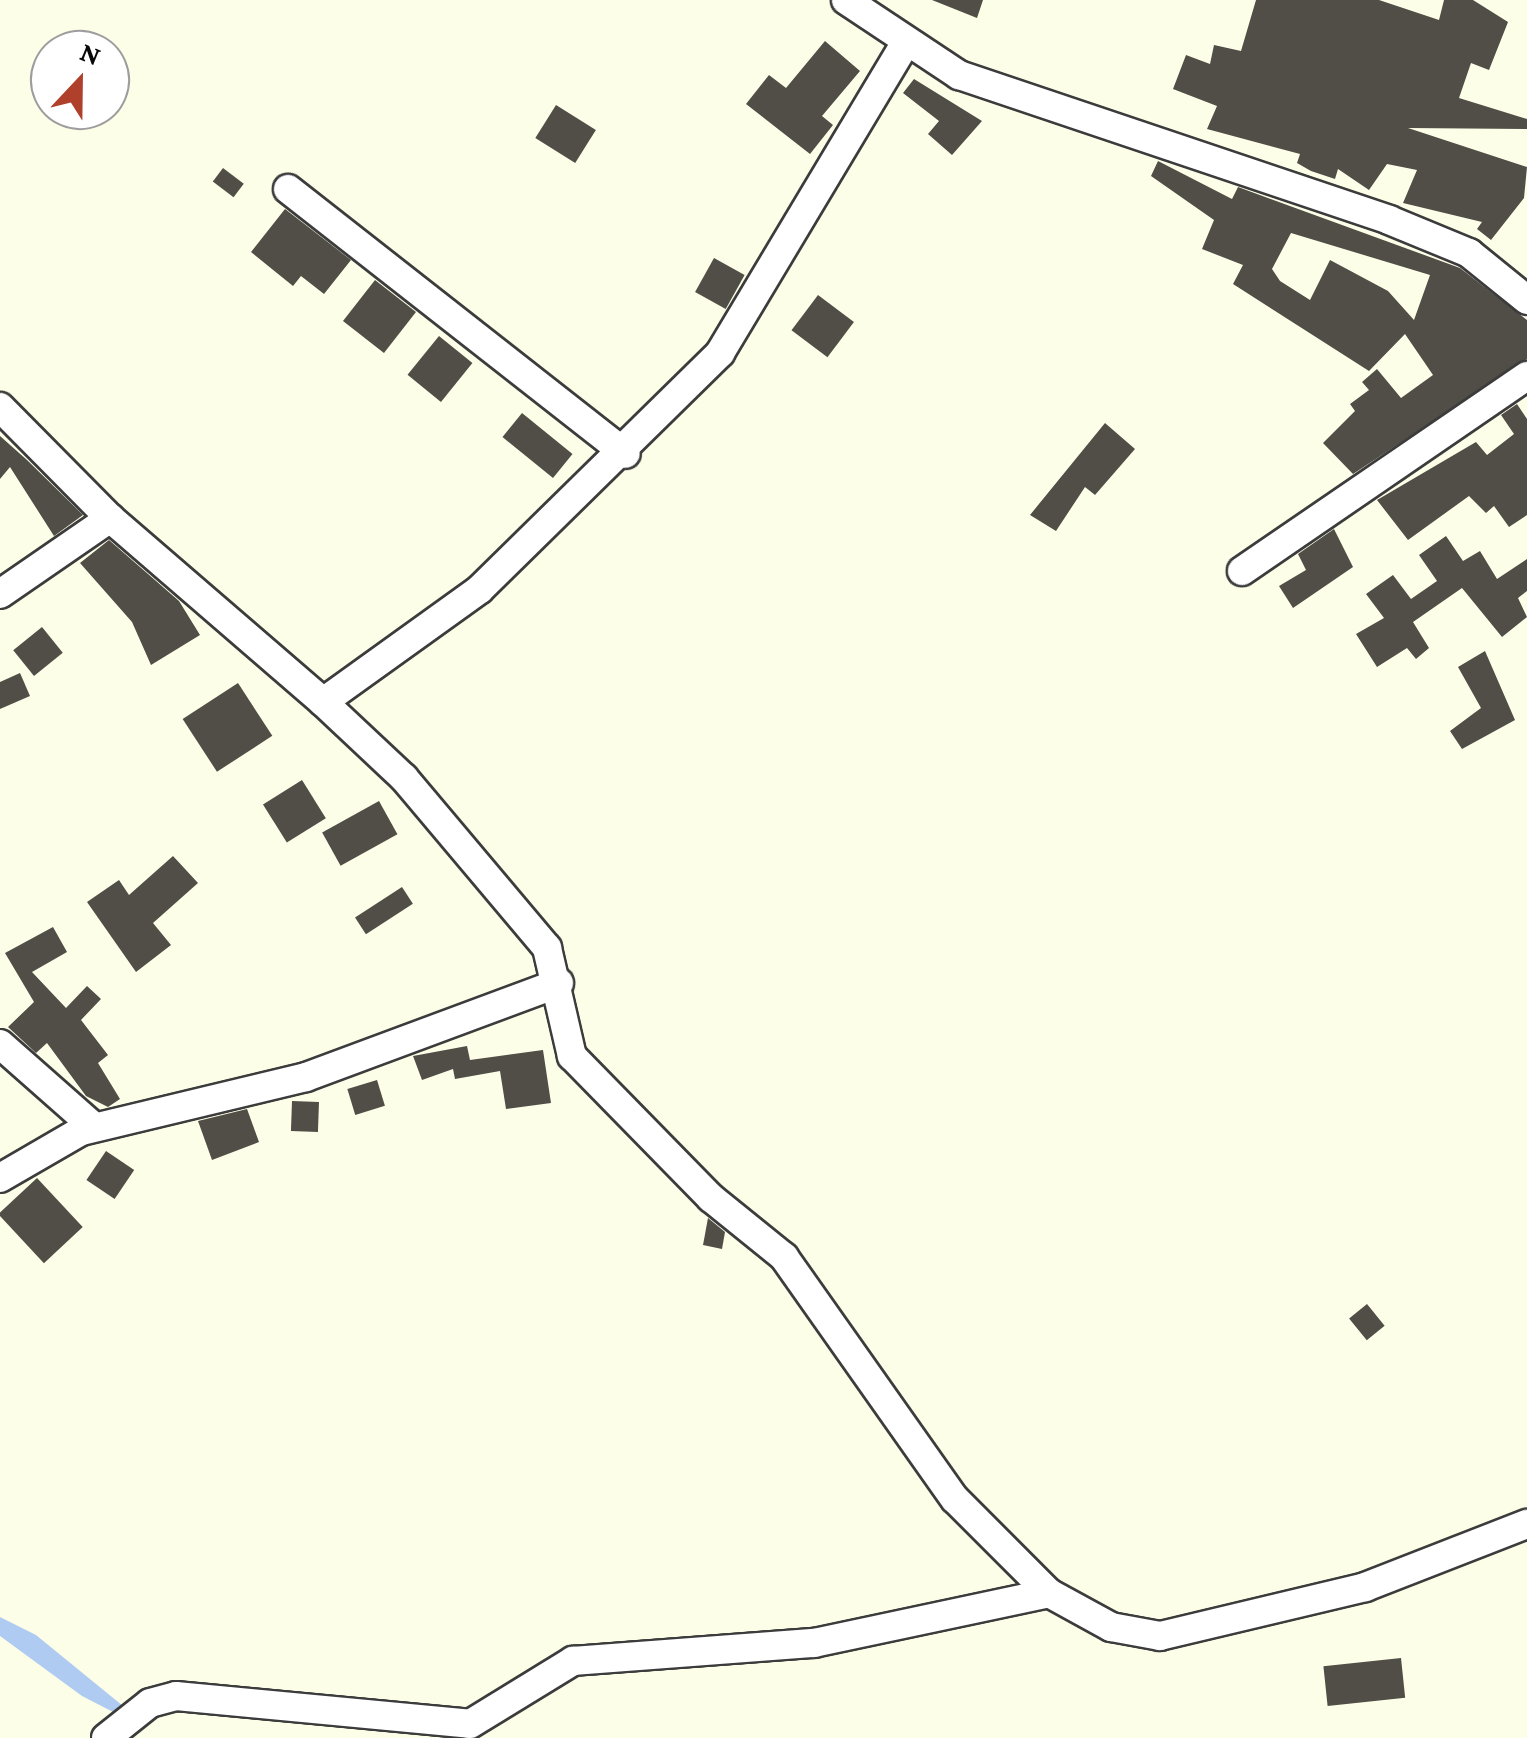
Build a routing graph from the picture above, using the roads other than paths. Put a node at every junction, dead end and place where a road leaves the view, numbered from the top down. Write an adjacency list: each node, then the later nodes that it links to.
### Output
1 (846, 0): 2 (street)
2 (904, 46): 4 (street); 7 (street)
3 (288, 190): 7 (street)
4 (1525, 295)
5 (1527, 376): 9 (street)
6 (0, 407): 8 (street)
7 (626, 454): 11 (street)
8 (110, 518): 10 (street); 11 (street)
9 (1242, 570)
10 (0, 594)
11 (322, 702): 12 (street)
12 (559, 983): 14 (street); 17 (street)
13 (0, 1044): 14 (street)
14 (94, 1127): 15 (street)
15 (0, 1178)
16 (1527, 1524): 17 (street)
17 (1049, 1593): 18 (street)
18 (106, 1738)

